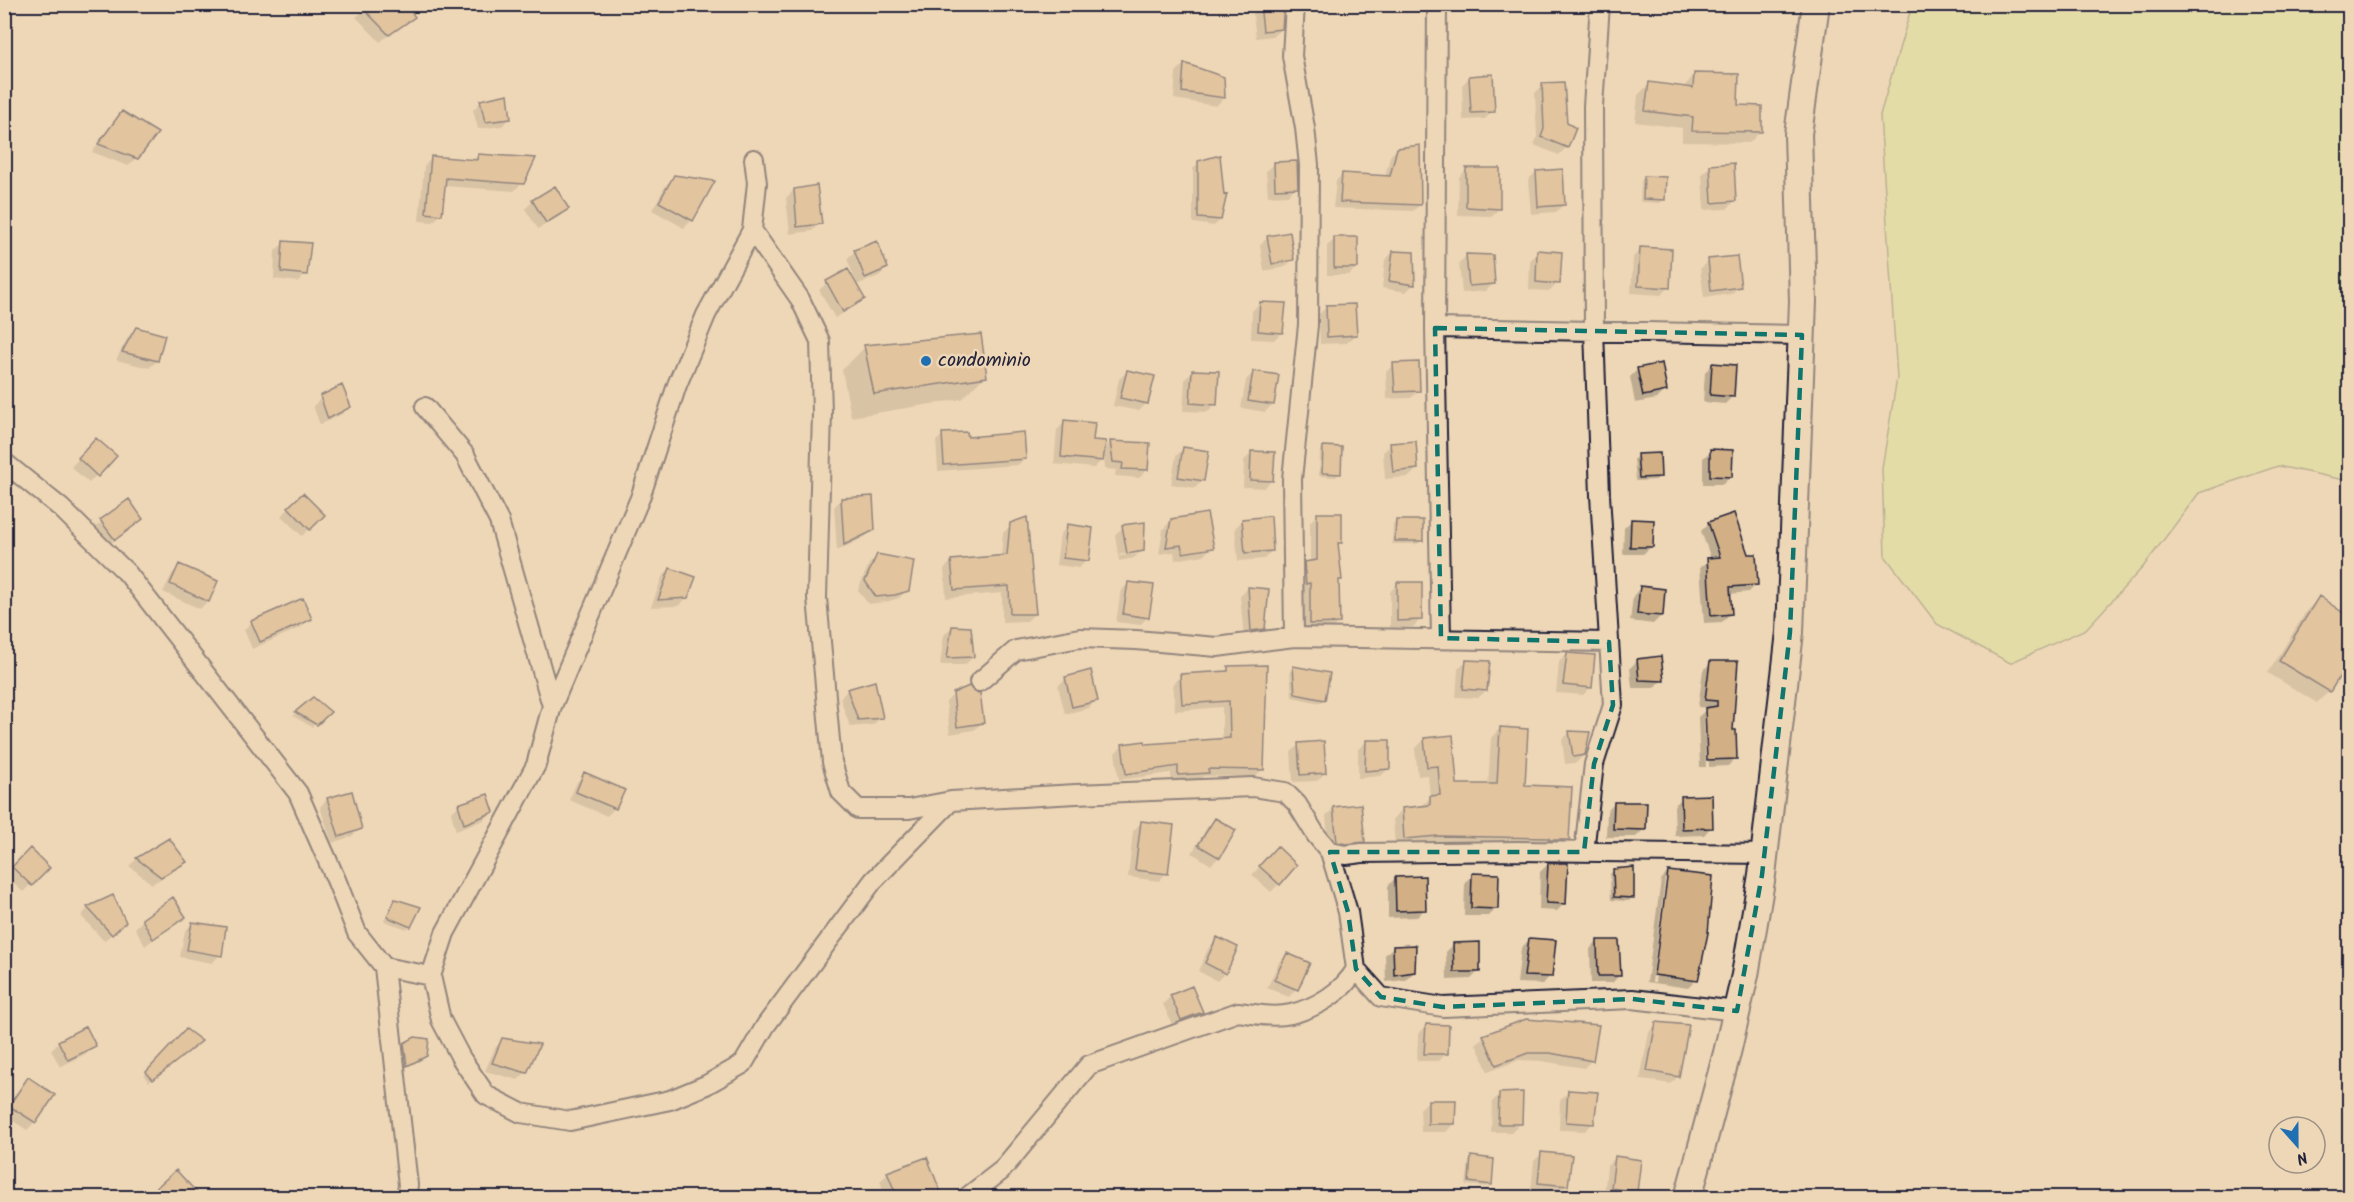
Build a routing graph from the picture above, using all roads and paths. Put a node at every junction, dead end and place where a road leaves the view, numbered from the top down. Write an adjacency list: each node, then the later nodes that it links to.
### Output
1 (1295, 4): 12 (street)
2 (1437, 4): 7 (street)
3 (1600, 4): 8 (street)
4 (1816, 4): 9 (main road)
5 (754, 159): 6 (street)
6 (752, 230): 16 (street); 17 (street)
7 (1435, 328): 8 (street); 13 (street)
8 (1594, 330): 9 (street); 14 (street)
9 (1802, 335): 20 (main road)
10 (425, 407): 16 (street)
11 (4, 462): 21 (street)
12 (1294, 638): 13 (street); 15 (street)
13 (1441, 638): 14 (street)
14 (1609, 642): 19 (street)
15 (979, 682)
16 (552, 706): 23 (street)
17 (951, 801): 18 (street); 23 (street)
18 (1330, 852): 19 (street); 22 (street)
19 (1584, 852): 20 (street)
20 (1765, 854): 24 (main road)
21 (384, 967): 23 (street); 25 (street)
22 (1356, 969): 24 (street); 26 (street)
23 (431, 976)
24 (1737, 1011): 27 (main road)
25 (406, 1197)
26 (966, 1197)
27 (1688, 1197)

